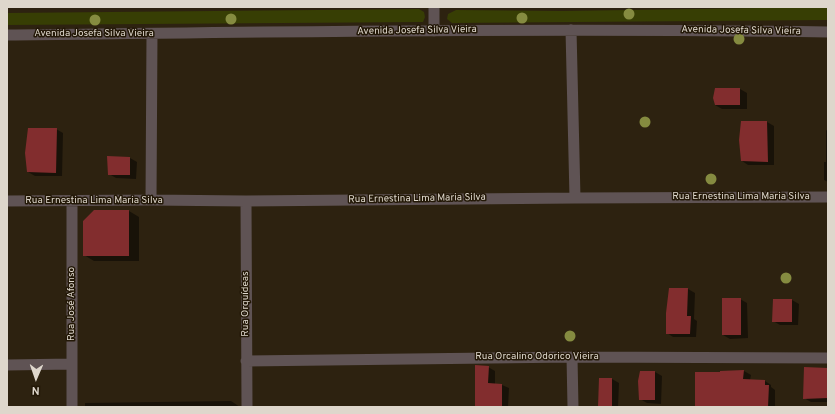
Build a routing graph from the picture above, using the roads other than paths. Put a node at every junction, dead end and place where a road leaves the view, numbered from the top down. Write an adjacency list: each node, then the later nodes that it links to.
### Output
1 (434, 7): 3 (street)
2 (571, 30): 3 (street, Avenida Josefa Silva Vieira); 4 (street, Avenida Josefa Silva Vieira); 8 (street)
3 (434, 31): 5 (street, Avenida Josefa Silva Vieira)
4 (828, 32)
5 (152, 34): 6 (street, Avenida Josefa Silva Vieira); 9 (street)
6 (7, 35)
7 (828, 197): 8 (street, Rua Ernestina Lima Maria Silva)
8 (575, 198): 12 (street, Rua Ernestina Lima Maria Silva)
9 (151, 200): 11 (street, Rua Ernestina Lima Maria Silva); 12 (street, Rua Ernestina Lima Maria Silva)
10 (7, 201): 11 (street, Rua Ernestina Lima Maria Silva)
11 (72, 201): 16 (street, Rua José Afonso)
12 (246, 201): 15 (street, Rua Orquídeas)
13 (572, 356): 14 (street, Rua Orcalino Odorico Vieira); 15 (street, Rua Orcalino Odorico Vieira); 20 (street)
14 (828, 358)
15 (246, 360): 19 (street, Rua Orquídeas)
16 (72, 364): 17 (street); 18 (street, Rua José Afonso)
17 (7, 365)
18 (72, 407)
19 (247, 407)
20 (573, 407)

